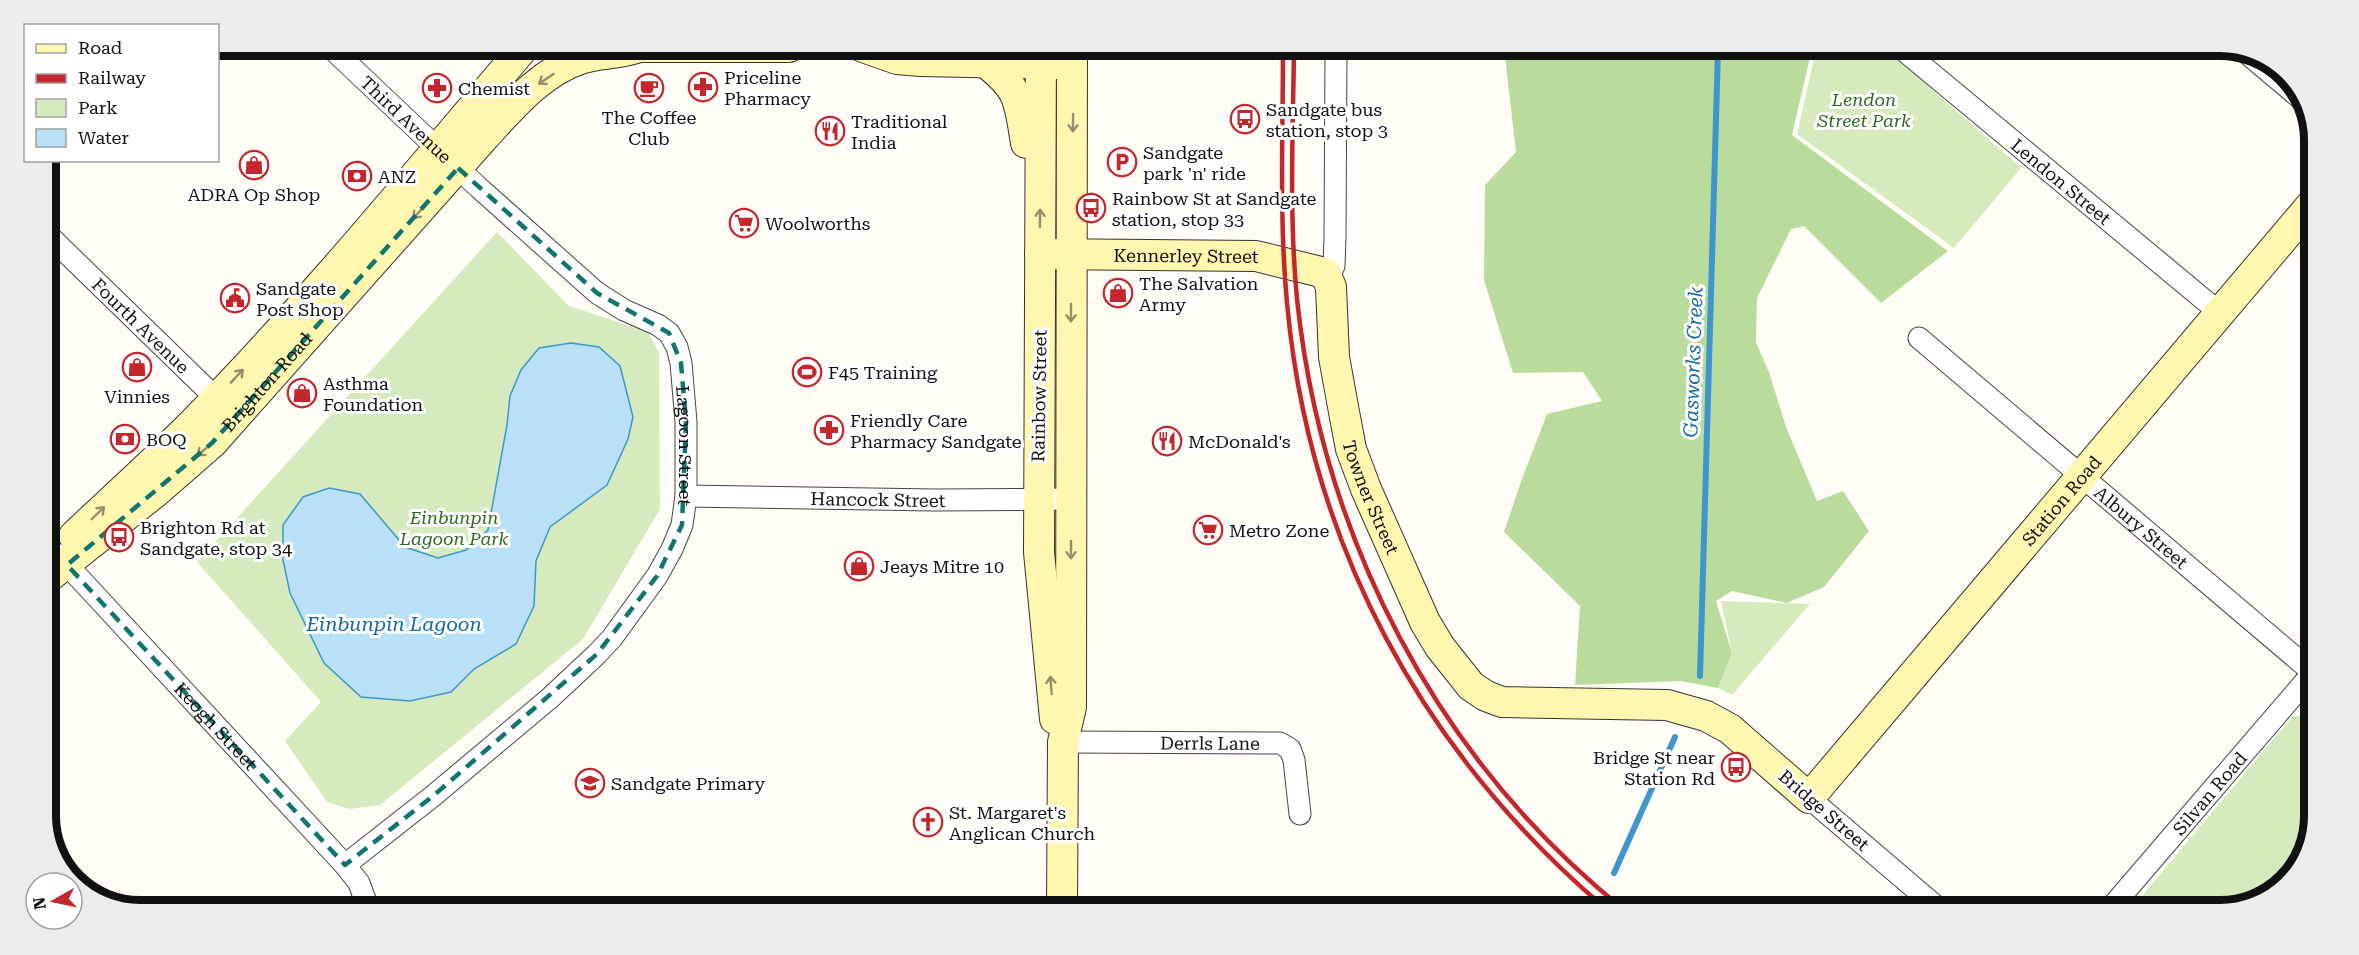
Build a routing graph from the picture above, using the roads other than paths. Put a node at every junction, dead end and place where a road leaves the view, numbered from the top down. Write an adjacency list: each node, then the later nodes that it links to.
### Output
1 (340, 56): 10 (street, Third Avenue)
2 (518, 56): 10 (main road, Brighton Road)
3 (592, 56): 10 (main road, Brighton Road, one-way to 10)
4 (888, 56): 9 (main road)
5 (1041, 56): 6 (main road); 9 (main road); 11 (main road, Rainbow Street)
6 (1072, 56): 15 (main road, Rainbow Street, one-way to 15)
7 (1336, 56): 16 (street, Towner Street)
8 (1910, 56): 17 (street, Lendon Street)
9 (986, 62): 11 (main road)
10 (448, 159): 19 (main road, Brighton Road); 21 (street, Lagoon Street)
11 (1041, 182): 14 (main road, Rainbow Street, one-way to 11)
12 (2303, 215): 17 (main road, Station Road)
13 (56, 242): 19 (street, Fourth Avenue)
14 (1040, 254): 15 (main road, Kennerley Street); 23 (main road, Rainbow Street)
15 (1071, 254): 16 (main road, Kennerley Street); 22 (main road, Rainbow Street, one-way to 22)
16 (1328, 277): 28 (main road, Towner Street)
17 (2220, 313): 20 (main road, Station Road)
18 (1919, 338): 20 (street, Albury Street)
19 (226, 408): 24 (main road, Brighton Road)
20 (2083, 476): 26 (street, Albury Street); 30 (main road, Station Road)
21 (686, 496): 23 (street, Hancock Street); 32 (street, Lagoon Street)
22 (1071, 499): 23 (street, Hancock Street); 29 (main road, Rainbow Street, one-way to 29)
23 (1038, 500): 29 (main road, Rainbow Street, one-way to 23)
24 (56, 562)
25 (56, 568): 32 (street, Keogh Street)
26 (2304, 665)
27 (2304, 683): 36 (street, Silvan Road)
28 (1706, 716): 30 (main road, Bridge Street)
29 (1063, 742): 31 (street, Derrls Lane); 34 (main road, Rainbow Street)
30 (1809, 798): 35 (street, Bridge Street)
31 (1300, 814)
32 (345, 865): 33 (street, Keogh Street)
33 (365, 900)
34 (1062, 900)
35 (1928, 900)
36 (2118, 900)

